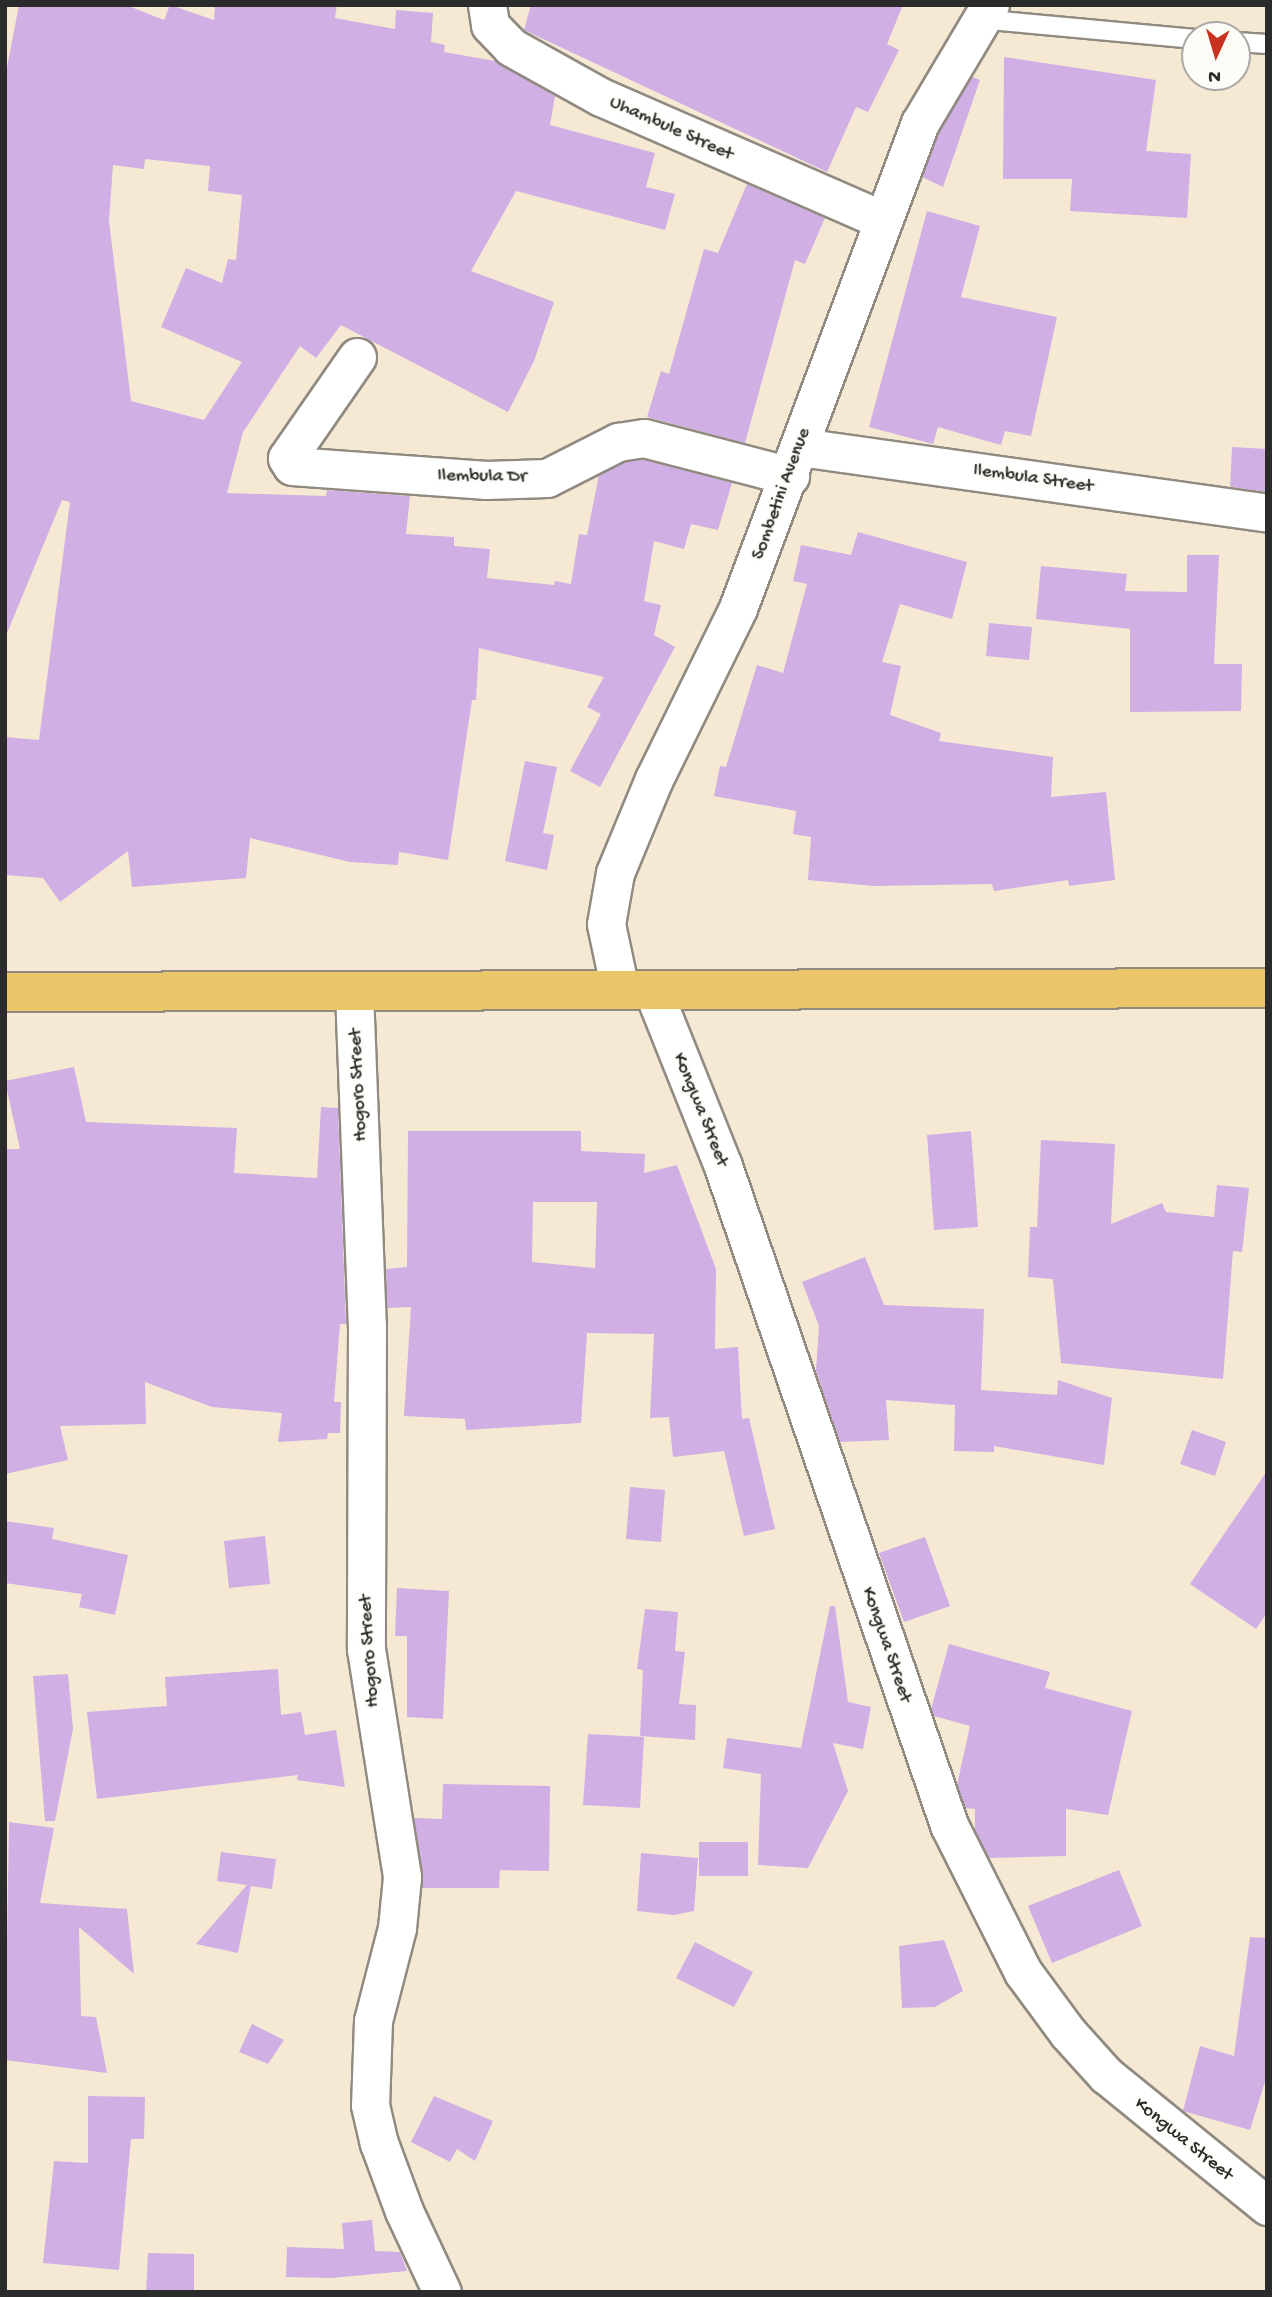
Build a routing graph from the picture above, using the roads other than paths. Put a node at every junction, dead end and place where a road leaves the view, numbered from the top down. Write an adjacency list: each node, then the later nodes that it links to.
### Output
1 (486, 5): 4 (street, Uhambule Street)
2 (985, 12): 3 (lane); 4 (street, Sombetini Avenue)
3 (1181, 37)
4 (883, 220): 6 (street, Sombetini Avenue)
5 (357, 357): 6 (street, Ilembula Dr)
6 (795, 461): 7 (street, Ilembula Street); 9 (street, Sombetini Avenue)
7 (1267, 513)
8 (1267, 988): 9 (highway)
9 (636, 990): 10 (highway); 12 (street, Kongwa Street)
10 (354, 991): 11 (highway); 13 (street, Hogoro Street)
11 (5, 992)
12 (1267, 2206)
13 (442, 2292)

